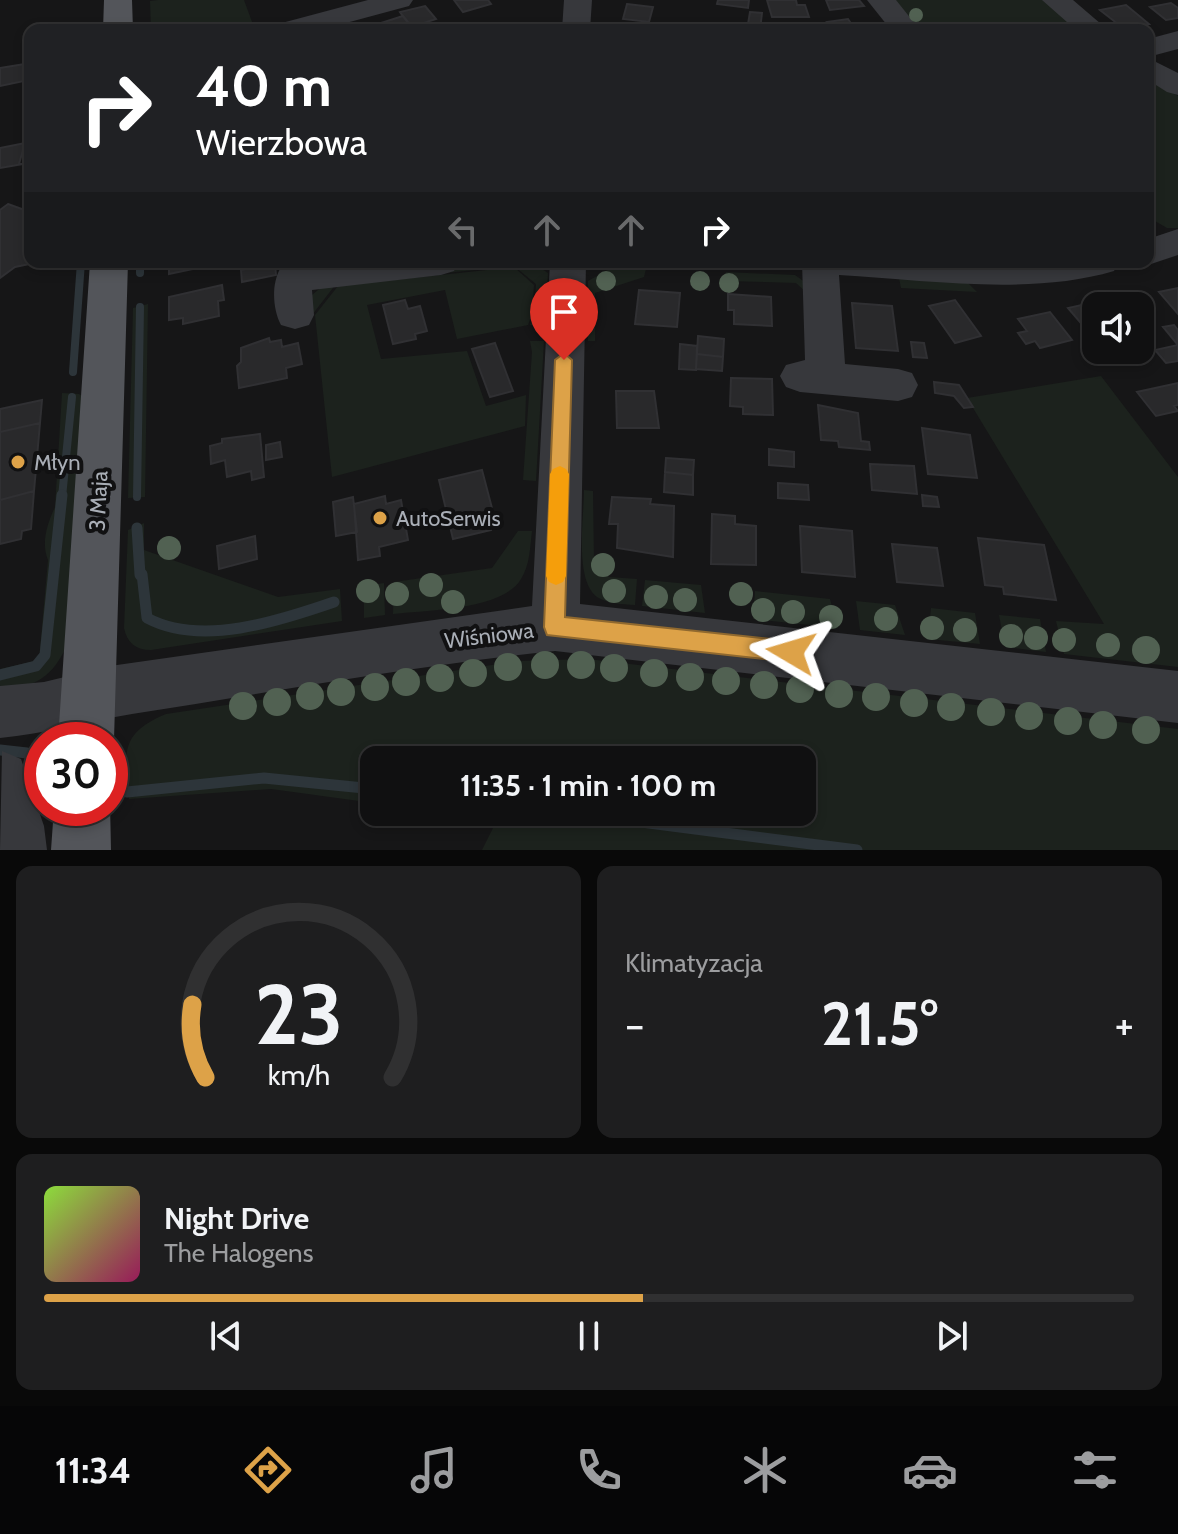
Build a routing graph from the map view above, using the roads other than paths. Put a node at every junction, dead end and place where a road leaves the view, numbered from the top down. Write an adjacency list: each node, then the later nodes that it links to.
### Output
1 (118, 0): 6 (main road)
2 (399, 0): 7 (street)
3 (578, 0): 8 (street)
4 (881, 0): 9 (street)
5 (1056, 0): 10 (street)
6 (118, 24)
7 (291, 24)
8 (576, 24)
9 (901, 24)
10 (1086, 24)
11 (1178, 40): 12 (street)
12 (1154, 46)
13 (1154, 71): 14 (street)
14 (1178, 86)
15 (109, 268): 26 (main road, 3 Maja)
16 (402, 268): 21 (street)
17 (568, 268): 23 (street)
18 (820, 268): 22 (street)
19 (961, 268): 20 (street)
20 (1072, 268)
21 (293, 285)
22 (898, 385)
23 (555, 627): 24 (street, Wiśniowa); 26 (street, Wiśniowa)
24 (1178, 697)
25 (0, 712): 26 (street, Wiśniowa)
26 (87, 719)
27 (2, 778): 29 (street)
28 (82, 826): 30 (main road)
29 (19, 850)
30 (81, 850)

